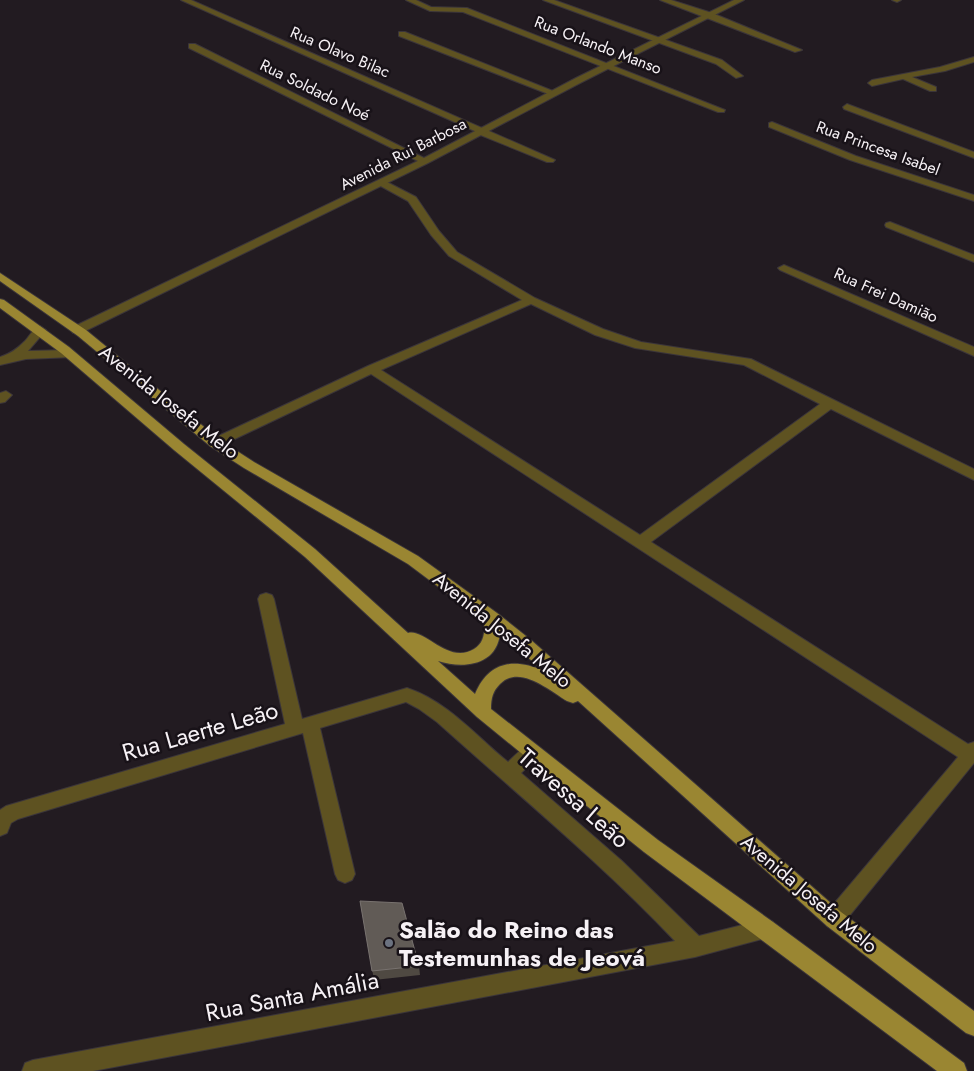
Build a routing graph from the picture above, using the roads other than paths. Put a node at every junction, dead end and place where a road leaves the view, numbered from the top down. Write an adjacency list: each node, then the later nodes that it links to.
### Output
1 (185, 0): 21 (street, Rua Olavo Bilac)
2 (410, 0): 12 (street, Rua Orlando Manso)
3 (547, 0): 8 (street)
4 (664, 0): 6 (street)
5 (740, 0): 6 (street, Avenida Rui Barbosa)
6 (709, 15): 8 (street, Avenida Rui Barbosa); 10 (street)
7 (402, 34): 17 (street)
8 (658, 41): 12 (street, Avenida Rui Barbosa); 13 (street)
9 (192, 46): 24 (street, Rua Soldado Noé)
10 (798, 50)
11 (974, 59): 14 (street)
12 (608, 66): 17 (street, Avenida Rui Barbosa); 19 (street, Rua Orlando Manso)
13 (739, 76)
14 (904, 77): 15 (street); 16 (street)
15 (872, 83)
16 (933, 89)
17 (554, 93): 21 (street, Avenida Rui Barbosa)
18 (848, 107): 22 (street)
19 (721, 110)
20 (772, 125): 26 (street, Rua Princesa Isabel)
21 (482, 131): 23 (street, Rua Olavo Bilac); 24 (street, Avenida Rui Barbosa)
22 (974, 155)
23 (550, 160)
24 (425, 161): 25 (street, Avenida Rui Barbosa)
25 (381, 182): 31 (street); 34 (street, Avenida Rui Barbosa)
26 (974, 198)
27 (890, 225): 28 (street)
28 (974, 259)
29 (784, 268): 35 (street, Rua Frei Damião)
30 (0, 276): 34 (main road, Avenida Josefa Melo)
31 (532, 300): 39 (street); 40 (street)
32 (0, 302): 33 (main road, Avenida Josefa Melo)
33 (40, 330): 36 (main road, Avenida Josefa Melo); 37 (street)
34 (77, 330): 41 (main road, Avenida Josefa Melo)
35 (972, 347)
36 (69, 354): 37 (street); 46 (main road, Avenida Josefa Melo)
37 (15, 356): 38 (street)
38 (0, 361)
39 (372, 369): 41 (street); 43 (street)
40 (830, 403): 42 (street); 43 (street)
41 (215, 443): 45 (main road, Avenida Josefa Melo)
42 (974, 475)
43 (640, 542): 52 (street)
44 (266, 599): 50 (street)
45 (492, 617): 46 (main road); 49 (main road, Avenida Josefa Melo)
46 (383, 620): 48 (main road, Avenida Josefa Melo)
47 (412, 697): 50 (street, Rua Laerte Leão); 53 (street, Travessa Leão)
48 (483, 712): 49 (main road); 51 (main road, Avenida Josefa Melo)
49 (604, 714): 56 (main road, Avenida Josefa Melo)
50 (303, 727): 54 (street, Rua Laerte Leão); 55 (street)
51 (532, 752): 53 (street); 57 (main road, Avenida Josefa Melo)
52 (972, 752): 56 (street)
53 (508, 773): 58 (street, Travessa Leão)
54 (2, 822)
55 (345, 874)
56 (834, 920): 59 (main road, Avenida Josefa Melo)
57 (766, 929): 58 (street, Rua Santa Amália); 61 (main road, Avenida Josefa Melo)
58 (694, 947): 60 (street, Rua Santa Amália)
59 (974, 1025)
60 (33, 1071)
61 (956, 1071)

